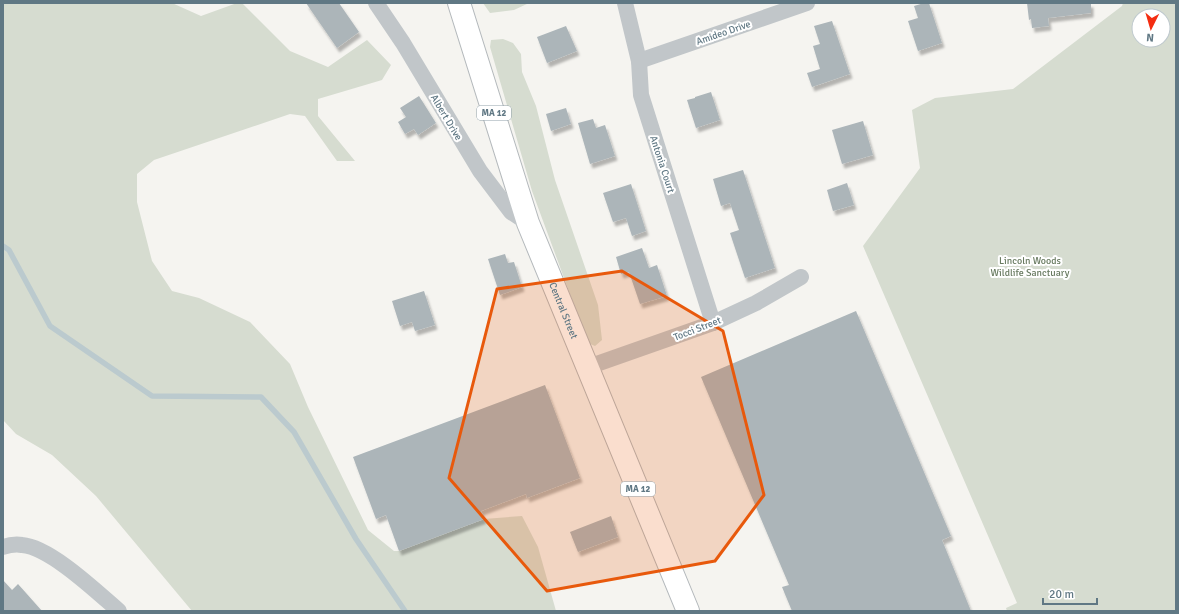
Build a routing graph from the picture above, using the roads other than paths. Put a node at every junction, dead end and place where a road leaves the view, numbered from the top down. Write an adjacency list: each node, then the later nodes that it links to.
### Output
1 (376, 3): 6 (street, Albert Drive)
2 (459, 3): 6 (main road, Central Street / MA 12)
3 (624, 3): 5 (street, Antonia Court)
4 (807, 3): 5 (street, Amideo Drive)
5 (639, 61): 8 (street, Antonia Court)
6 (528, 222): 9 (main road, Central Street / MA 12)
7 (801, 277): 8 (street, Tocci Street)
8 (713, 323): 9 (street, Tocci Street)
9 (588, 367): 12 (main road, Central Street / MA 12)
10 (3, 547): 11 (street)
11 (119, 611)
12 (688, 611)

